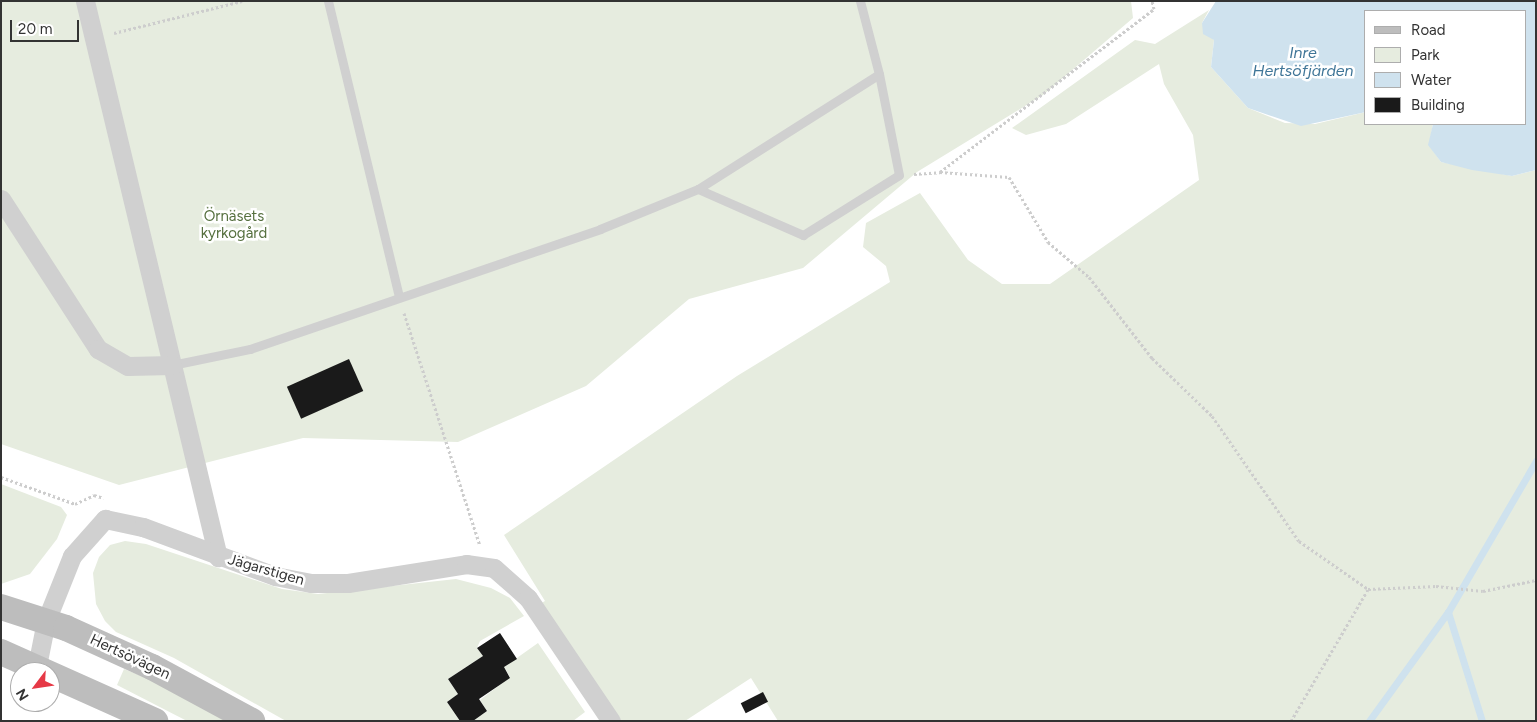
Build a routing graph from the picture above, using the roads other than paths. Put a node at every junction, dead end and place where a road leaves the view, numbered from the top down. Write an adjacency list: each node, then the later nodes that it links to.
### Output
1 (86, 1): 8 (street)
2 (328, 1): 7 (lane)
3 (860, 1): 4 (lane)
4 (878, 74): 5 (lane); 5 (lane)
5 (698, 189): 7 (lane)
6 (1, 199): 8 (street)
7 (399, 296): 8 (lane)
8 (172, 365): 9 (street)
9 (218, 557): 11 (street, Jägarstigen); 18 (street, Jägarstigen)
10 (1, 607): 11 (main road, Hertsövägen)
11 (46, 621): 14 (street, Jägarstigen); 17 (main road, Hertsövägen)
12 (1, 652): 13 (main road)
13 (27, 662)
14 (38, 662)
15 (60, 677): 16 (main road)
16 (154, 721)
17 (252, 721)
18 (611, 721)

